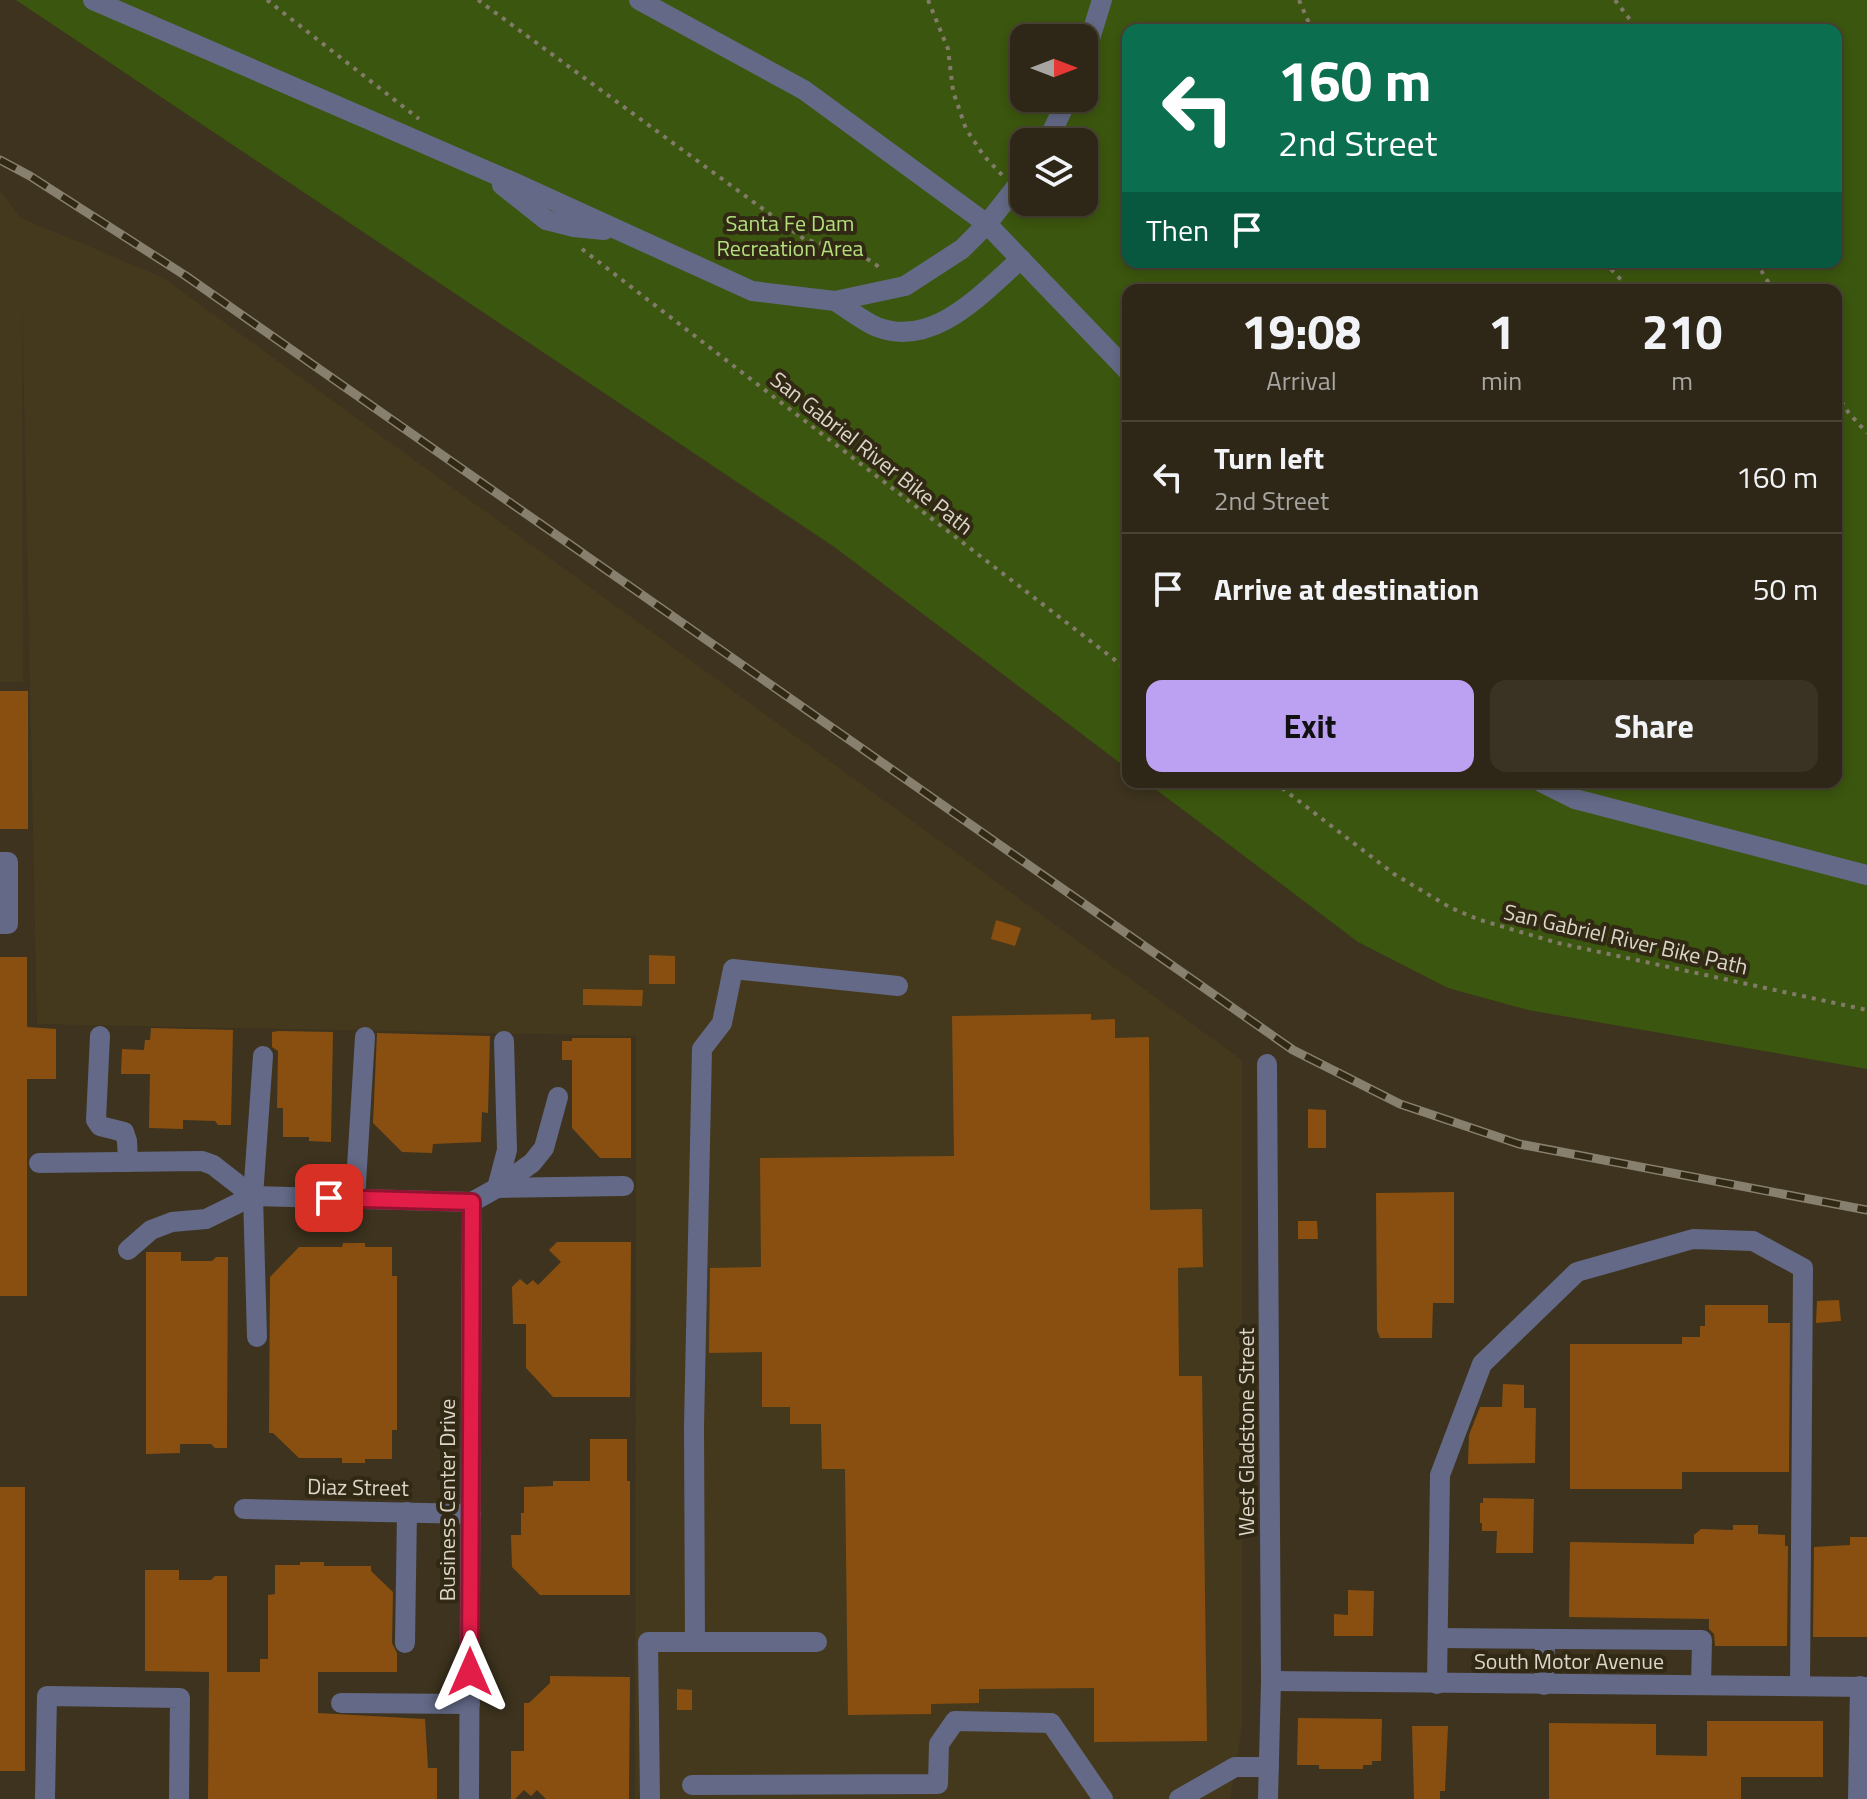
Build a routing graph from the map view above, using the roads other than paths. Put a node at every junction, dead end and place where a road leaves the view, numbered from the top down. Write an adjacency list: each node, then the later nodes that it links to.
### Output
1 (93, 0): 8 (street)
2 (639, 0): 6 (street)
3 (1102, 0): 4 (street)
4 (1095, 24)
5 (1010, 195): 6 (street)
6 (987, 224): 7 (street); 8 (street)
7 (1021, 259): 8 (street); 9 (street)
8 (835, 301)
9 (1122, 365)
10 (1553, 788): 12 (street)
11 (0, 862): 13 (street)
12 (1867, 875)
13 (0, 924)
14 (898, 986): 35 (street)
15 (100, 1036): 21 (street)
16 (365, 1037): 26 (street)
17 (504, 1041): 24 (street)
18 (263, 1056): 25 (street)
19 (1267, 1064): 38 (street, West Gladstone Street)
20 (558, 1097): 24 (street)
21 (128, 1162): 22 (street); 25 (street)
22 (39, 1163)
23 (624, 1186): 24 (street)
24 (497, 1188): 27 (street)
25 (253, 1196): 26 (street); 28 (street); 29 (street)
26 (355, 1199): 27 (street)
27 (472, 1202): 32 (street, Business Center Drive)
28 (128, 1250)
29 (257, 1337)
30 (244, 1509): 31 (street, Diaz Street)
31 (407, 1512): 32 (street, Diaz Street); 37 (street)
32 (471, 1514): 45 (street, Business Center Drive)
33 (1439, 1638): 34 (street); 39 (street); 42 (street)
34 (1545, 1639): 40 (street); 41 (street)
35 (695, 1642): 36 (street); 51 (street)
36 (817, 1642)
37 (405, 1643)
38 (1271, 1681): 39 (street, South Motor Avenue); 46 (street, West Gladstone Street)
39 (1437, 1684): 40 (street, South Motor Avenue)
40 (1544, 1685): 41 (street, South Motor Avenue)
41 (1701, 1685): 42 (street, South Motor Avenue)
42 (1800, 1686): 43 (street, South Motor Avenue)
43 (1863, 1686): 55 (street)
44 (341, 1703): 45 (street)
45 (470, 1704): 50 (street, Business Center Drive)
46 (1269, 1767): 53 (street); 54 (street, West Gladstone Street)
47 (692, 1785): 52 (street)
48 (45, 1799): 49 (street)
49 (179, 1799)
50 (469, 1799)
51 (650, 1799)
52 (1103, 1799)
53 (1179, 1799)
54 (1268, 1799)
55 (1858, 1799)

